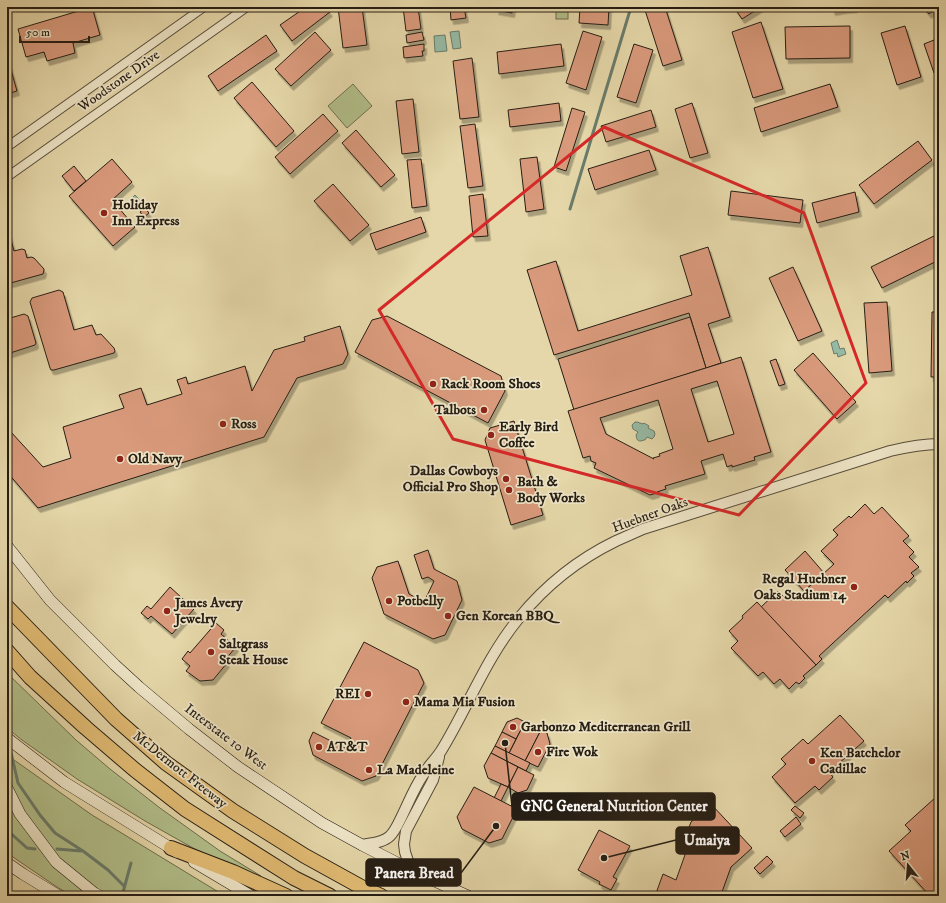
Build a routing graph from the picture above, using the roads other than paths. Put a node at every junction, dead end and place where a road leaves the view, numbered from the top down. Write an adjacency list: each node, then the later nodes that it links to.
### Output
1 (204, 7): 3 (street, Woodstone Drive)
2 (247, 7): 4 (street, Woodstone Drive)
3 (7, 147)
4 (7, 177)
5 (939, 444): 10 (street, Huebner Oaks)
6 (7, 546): 12 (main road, Interstate 10 West)
7 (7, 607): 21 (highway, McDermott Freeway)
8 (7, 651): 20 (highway, McDermott Freeway)
9 (7, 738): 13 (main road)
10 (441, 752): 12 (street, Huebner Oaks); 15 (street, Huebner Oaks)
11 (7, 788): 17 (main road)
12 (362, 845): 15 (main road, Interstate 10 West)
13 (171, 848): 18 (main road); 19 (highway)
14 (7, 863): 16 (main road)
15 (412, 870): 22 (main road, Interstate 10 West)
16 (58, 896)
17 (100, 896)
18 (251, 896)
19 (286, 896)
20 (330, 896)
21 (381, 896)
22 (468, 896)

